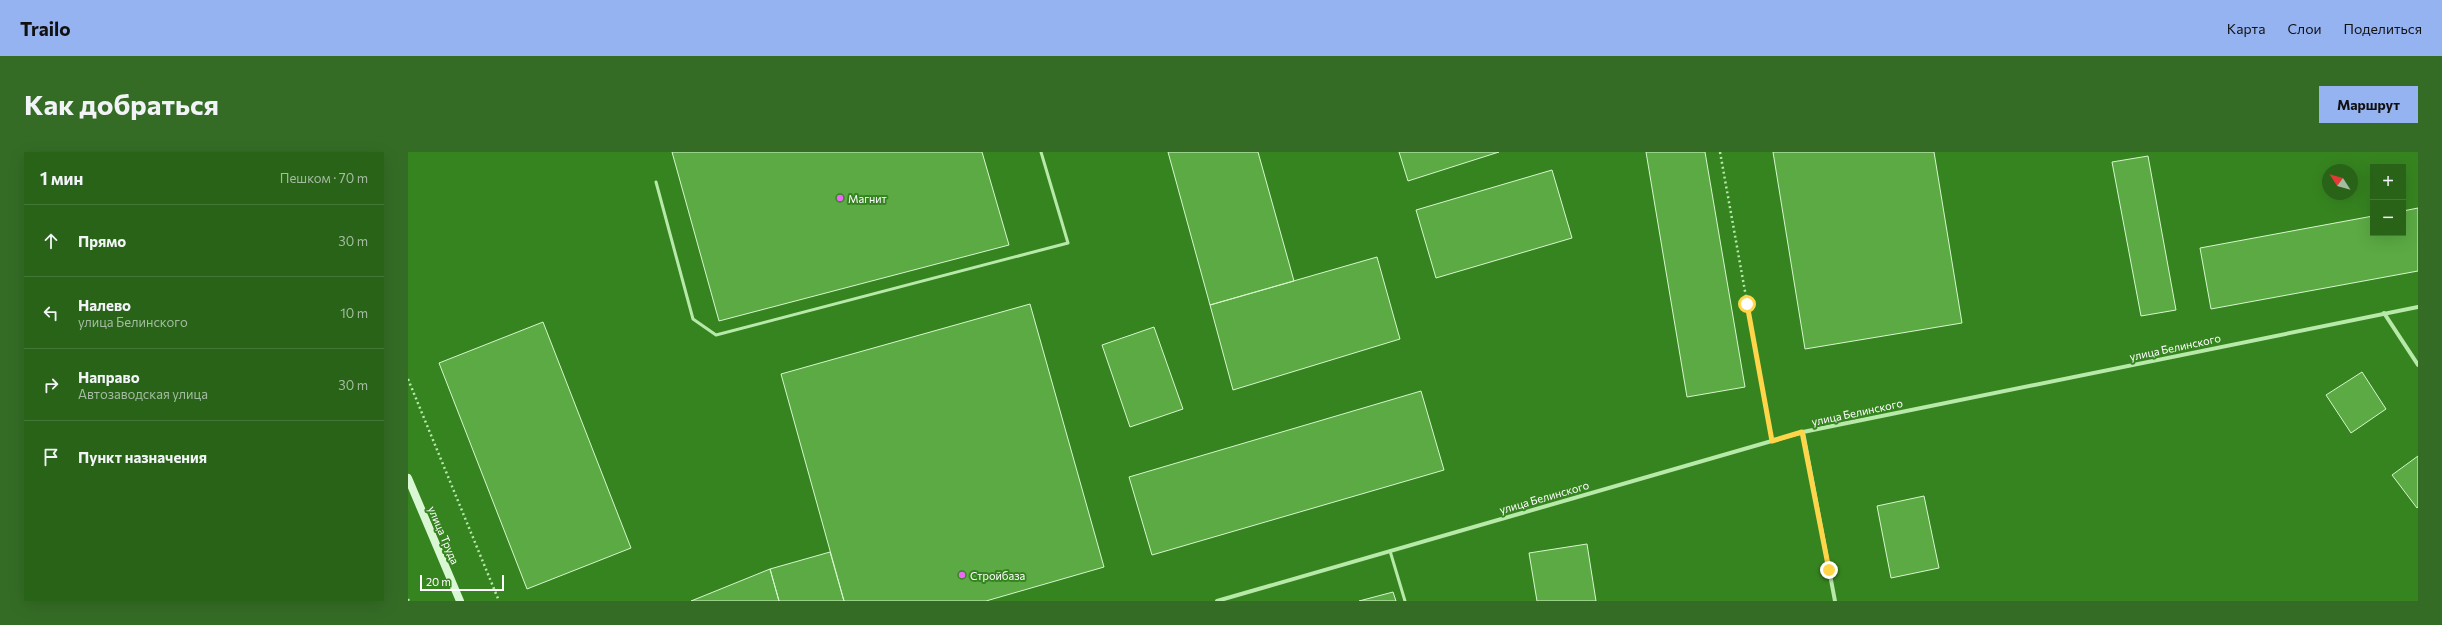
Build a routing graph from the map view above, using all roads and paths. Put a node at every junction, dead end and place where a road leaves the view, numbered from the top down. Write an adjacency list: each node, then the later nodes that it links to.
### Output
1 (1041, 152): 3 (lane)
2 (1720, 152): 9 (path)
3 (656, 182)
4 (2418, 307): 5 (street, улица Белинского)
5 (2384, 313): 6 (street); 8 (street, улица Белинского)
6 (2418, 365)
7 (408, 379): 13 (path)
8 (1802, 432): 9 (street, улица Белинского); 16 (street)
9 (1772, 441): 11 (street, улица Белинского)
10 (408, 478): 12 (main road, улица Труда)
11 (1390, 551): 14 (street, улица Белинского); 15 (lane)
12 (460, 601)
13 (499, 601)
14 (1217, 601)
15 (1405, 601)
16 (1835, 601)

